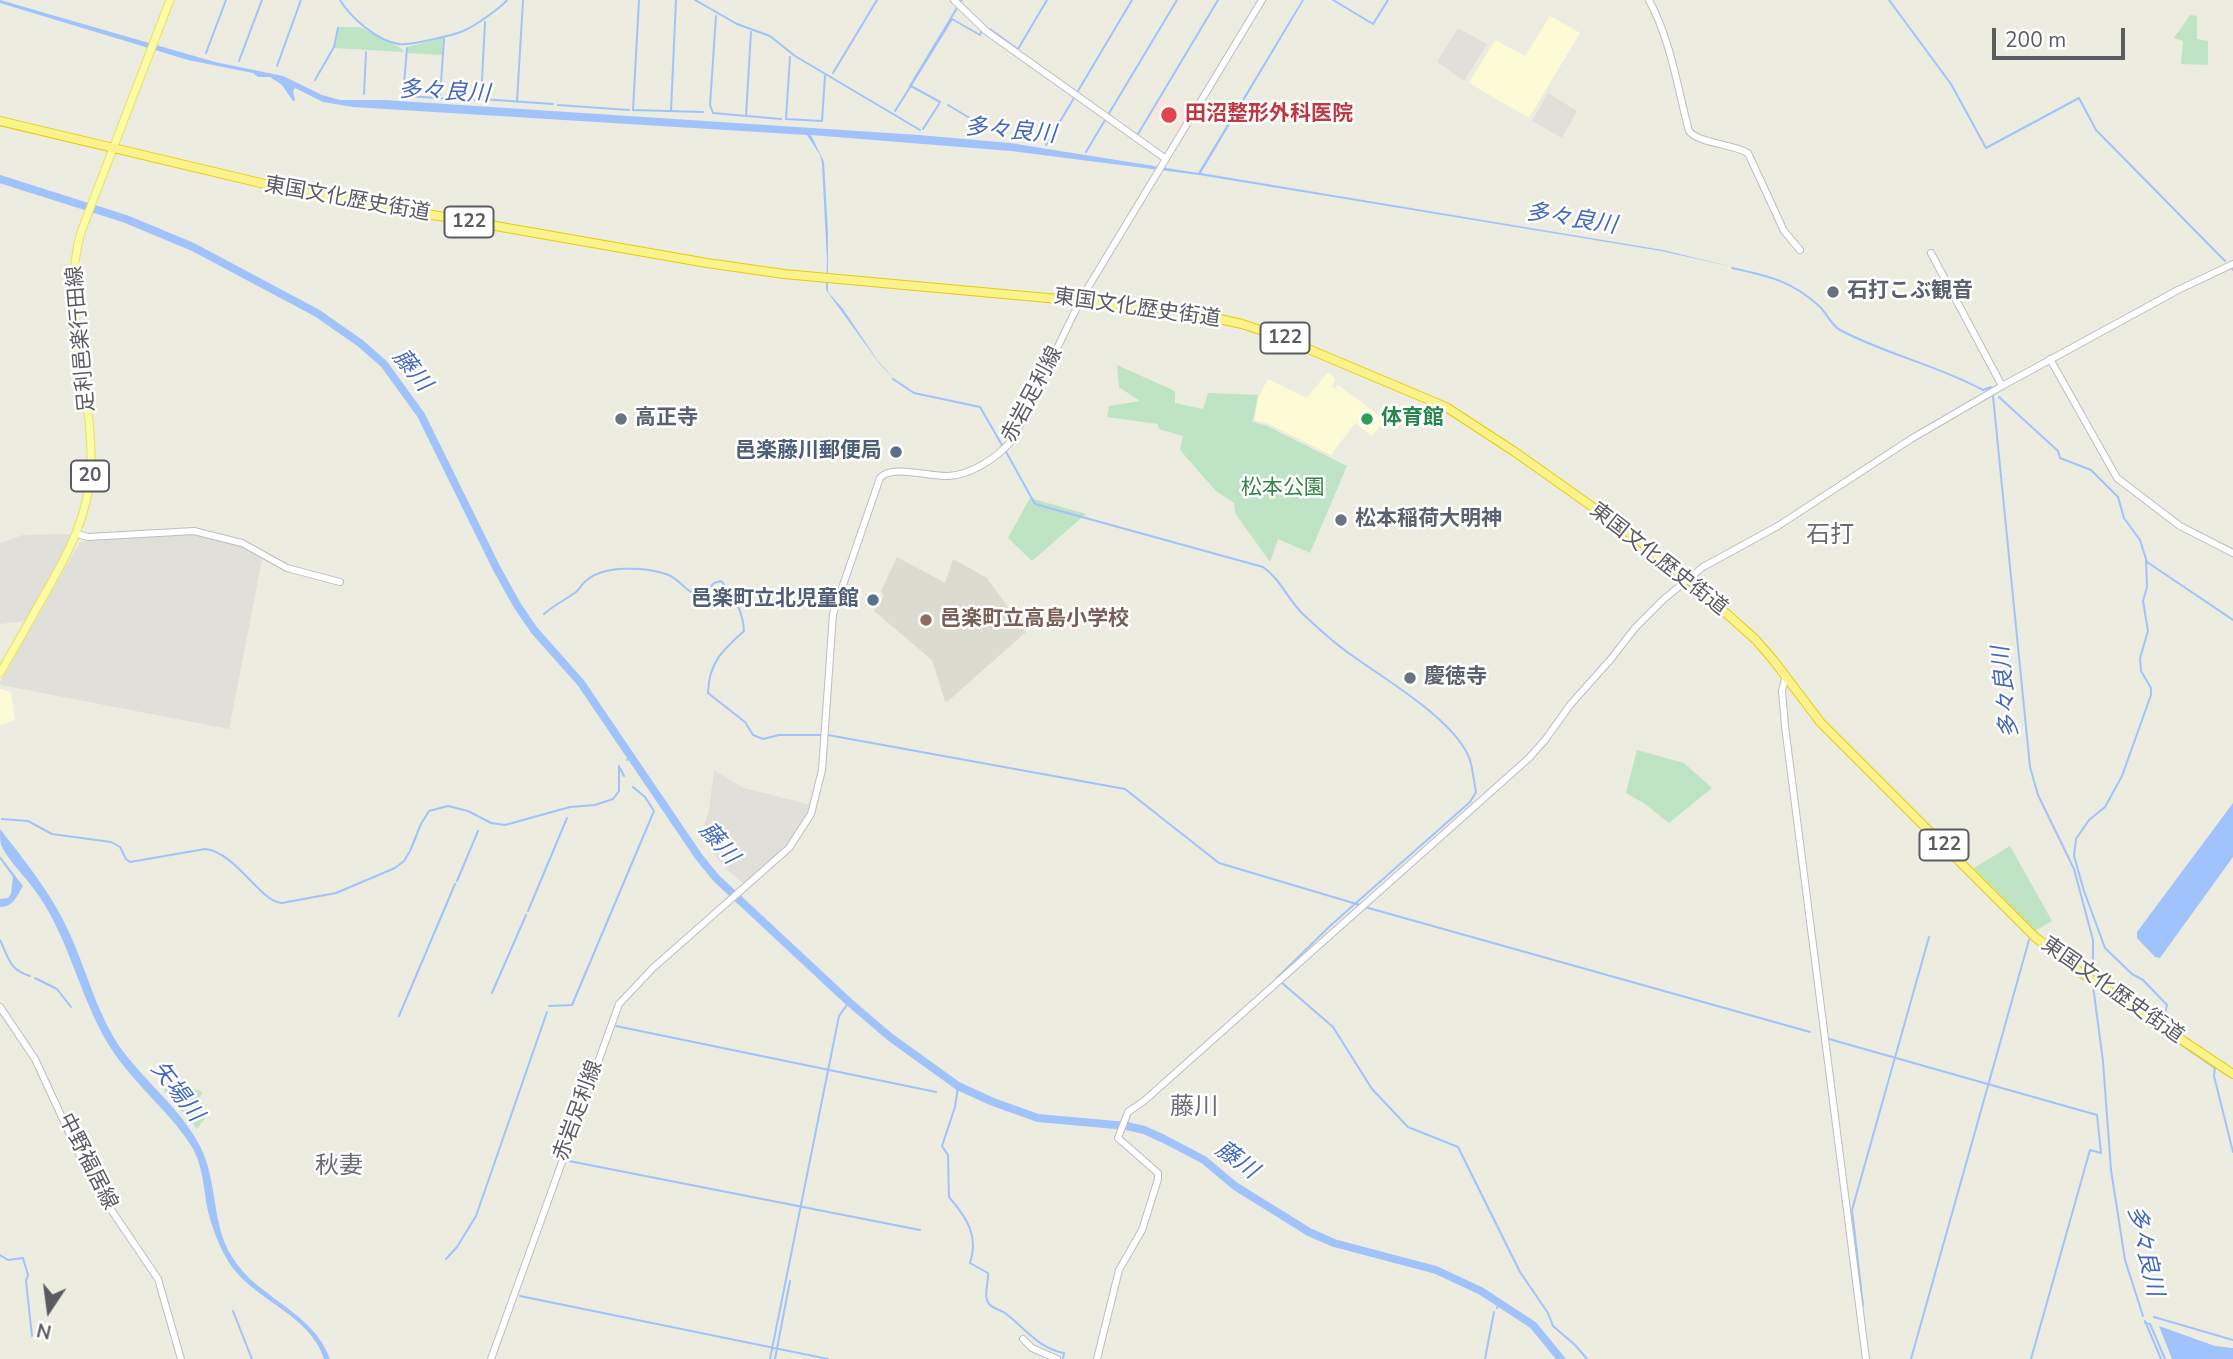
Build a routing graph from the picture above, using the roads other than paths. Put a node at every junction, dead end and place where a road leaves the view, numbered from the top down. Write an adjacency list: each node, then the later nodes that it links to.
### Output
1 (170, 0): 6 (main road, 足利邑楽行田線 / 20)
2 (954, 0): 7 (street)
3 (1262, 0): 7 (street, 赤岩足利線)
4 (1649, 0): 8 (street)
5 (0, 121): 6 (highway, 東国文化歴史街道 / 122)
6 (116, 148): 11 (highway, 東国文化歴史街道 / 122); 14 (main road, 足利邑楽行田線 / 20)
7 (1166, 159): 11 (street, 赤岩足利線)
8 (1800, 250)
9 (1931, 253): 13 (street)
10 (2233, 264): 12 (street)
11 (1081, 299): 16 (highway, 東国文化歴史街道 / 122); 24 (street, 赤岩足利線)
12 (2050, 359): 13 (street); 15 (street)
13 (2002, 386): 16 (street)
14 (77, 534): 17 (street); 18 (main road, 足利邑楽行田線 / 20)
15 (2233, 553)
16 (1688, 579): 19 (highway, 東国文化歴史街道 / 122); 26 (street)
17 (340, 582)
18 (0, 674)
19 (1786, 675): 21 (highway, 東国文化歴史街道 / 122); 27 (street)
20 (0, 1007): 23 (street, 中野福居線)
21 (2233, 1074)
22 (1023, 1339): 25 (street)
23 (181, 1359)
24 (491, 1359)
25 (1057, 1359)
26 (1097, 1359)
27 (1866, 1359)

